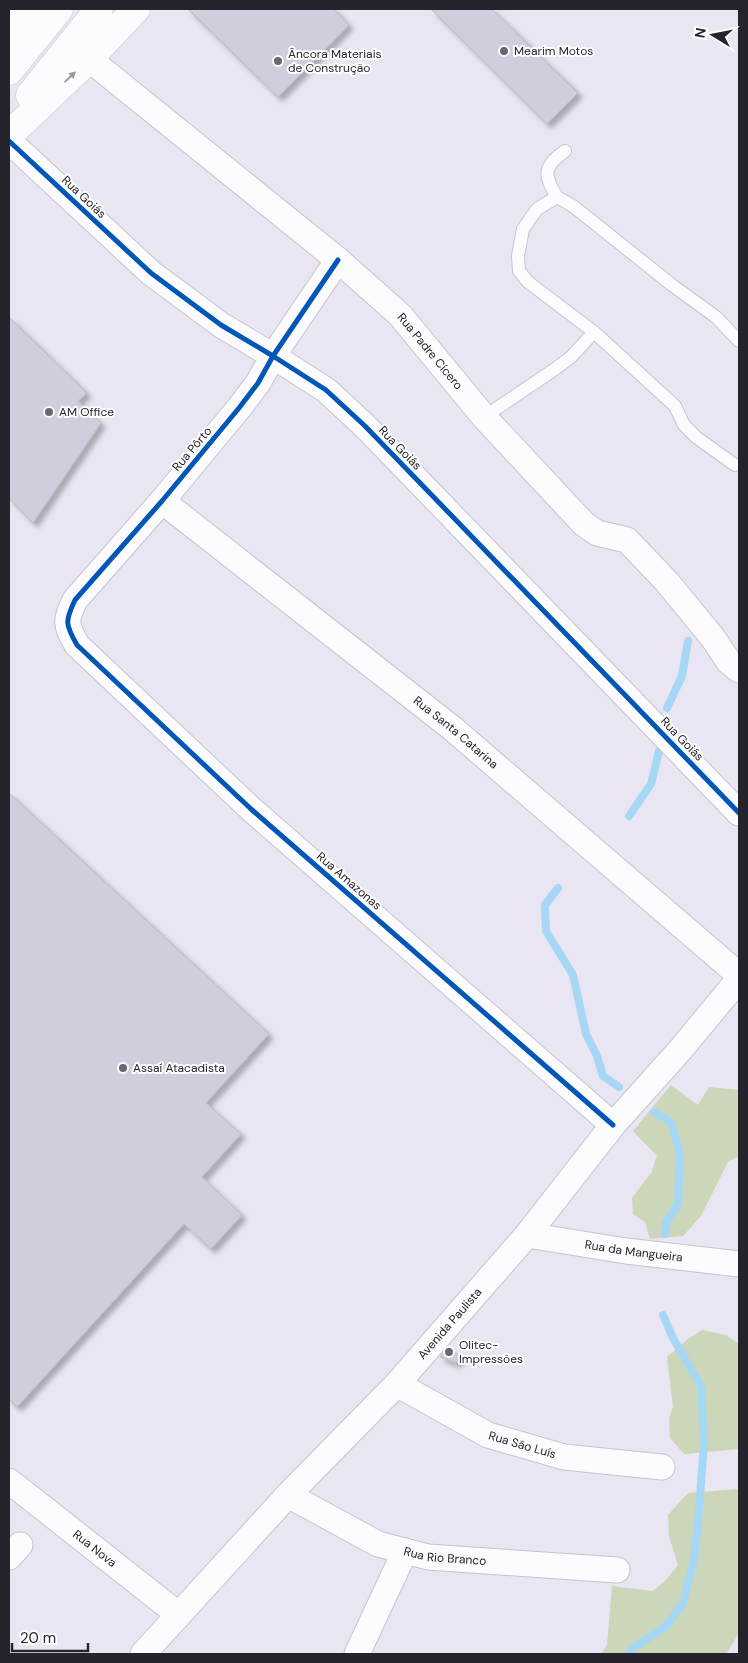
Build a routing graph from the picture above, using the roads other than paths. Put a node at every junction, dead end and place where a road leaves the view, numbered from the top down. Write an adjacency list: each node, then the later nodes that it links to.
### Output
1 (28, 9): 5 (main road)
2 (59, 9): 7 (main road)
3 (99, 9): 8 (main road)
4 (136, 9): 6 (main road)
5 (9, 38)
6 (89, 59): 9 (main road, one-way to 6); 13 (street, Rua Padre Cícero)
7 (9, 71)
8 (9, 122)
9 (9, 135)
10 (9, 141): 16 (street, Rua Goiás)
11 (565, 151): 12 (lane)
12 (557, 197): 14 (lane); 15 (lane)
13 (338, 260): 16 (street, Rua Pôrto); 17 (street, Rua Padre Cícero)
14 (594, 332): 17 (lane); 18 (lane)
15 (739, 342)
16 (273, 356): 19 (street, Rua Pôrto); 22 (street, Rua Goiás)
17 (484, 417): 21 (street, Rua Padre Cícero)
18 (734, 465)
19 (162, 501): 20 (street, Rua Pôrto); 23 (street, Rua Santa Catarina)
20 (77, 645): 24 (street, Rua Amazonas)
21 (739, 670)
22 (739, 813)
23 (739, 977): 24 (street, Avenida Paulista)
24 (612, 1125): 25 (street, Avenida Paulista)
25 (527, 1235): 26 (street, Rua da Mangueira); 27 (street, Avenida Paulista)
26 (739, 1264)
27 (396, 1384): 28 (street, Rua São Luís); 30 (street, Avenida Paulista)
28 (662, 1467)
29 (9, 1481): 33 (street, Rua Nova)
30 (288, 1495): 31 (street, Rua Rio Branco); 33 (street, Avenida Paulista)
31 (405, 1551): 32 (street, Rua Rio Branco); 35 (street)
32 (617, 1570)
33 (179, 1615): 34 (street, Avenida Paulista)
34 (144, 1654)
35 (357, 1654)

